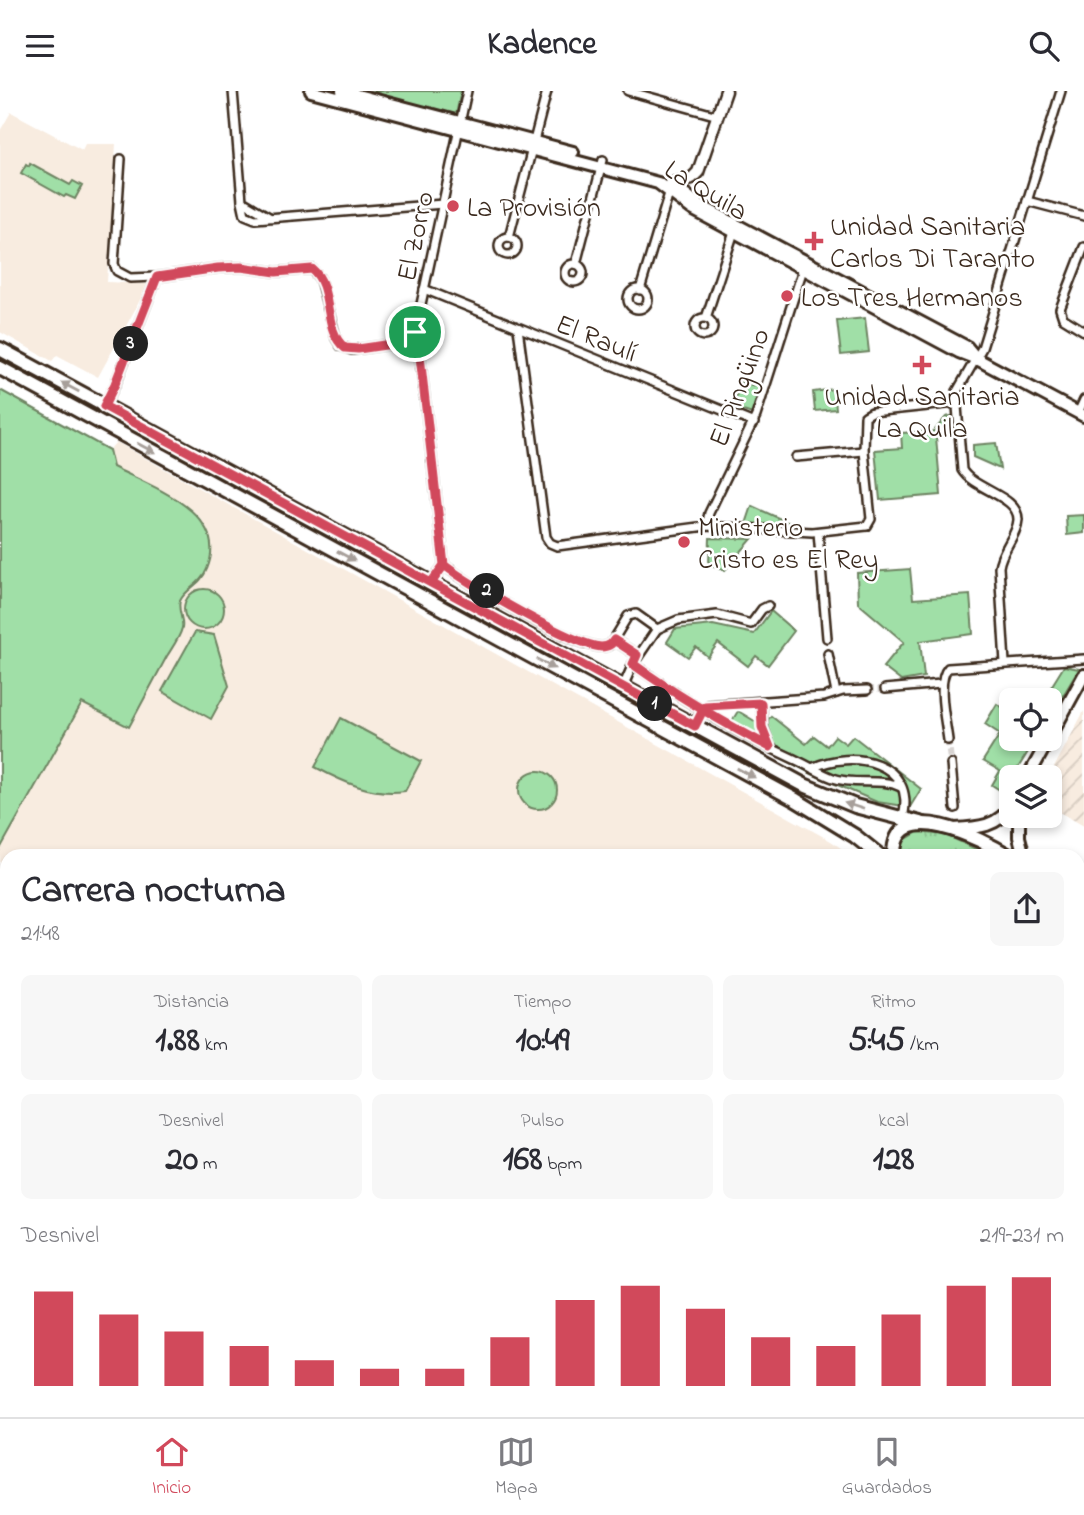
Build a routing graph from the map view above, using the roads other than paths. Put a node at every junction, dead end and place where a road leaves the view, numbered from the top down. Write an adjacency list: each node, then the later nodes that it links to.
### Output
1 (233, 91): 17 (street)
2 (342, 91): 11 (main road, La Quila)
3 (467, 91): 11 (street, El Zorro)
4 (547, 91): 12 (street)
5 (628, 91): 9 (street)
6 (726, 91): 10 (street)
7 (1061, 91): 16 (street)
8 (317, 92): 11 (main road, La Quila)
9 (646, 93): 10 (street)
10 (718, 116): 15 (street)
11 (459, 127): 12 (main road, La Quila); 17 (street, El Zorro)
12 (533, 145): 14 (main road, La Quila); 20 (street)
13 (121, 159): 24 (street)
14 (602, 164): 15 (main road, La Quila); 22 (street)
15 (672, 187): 19 (main road, La Quila); 26 (street)
16 (1027, 201): 18 (street); 32 (street)
17 (443, 204): 25 (street, El Zorro)
18 (1084, 216)
19 (735, 228): 23 (main road, La Quila); 27 (street)
20 (509, 237)
21 (1084, 247): 29 (street)
22 (576, 264)
23 (804, 265): 32 (main road, La Quila); 38 (street, El Pingüino)
24 (157, 277): 30 (street); 36 (street)
25 (424, 289): 28 (street, El Raulí); 30 (street, El Zorro)
26 (640, 290)
27 (706, 318)
28 (518, 328): 38 (street, El Raulí); 41 (street)
29 (1084, 331)
30 (415, 332): 43 (street)
31 (0, 349): 36 (main road, one-way to 31)
32 (977, 359): 35 (street); 37 (main road, La Quila)
33 (0, 368): 75 (main road, one-way to 75)
34 (1084, 400): 37 (street)
35 (956, 403): 39 (street); 52 (street)
36 (104, 406): 44 (main road)
37 (1081, 414)
38 (754, 423): 41 (street, El Pingüino)
39 (864, 451): 40 (street); 42 (street)
40 (796, 457)
41 (706, 526): 42 (street)
42 (818, 532): 47 (street)
43 (444, 565): 44 (street); 48 (street)
44 (431, 583): 56 (main road)
45 (768, 606): 46 (street)
46 (657, 629): 48 (street); 50 (street)
47 (827, 638)
48 (614, 640): 50 (street)
49 (828, 654): 59 (street)
50 (637, 655): 53 (street)
51 (1084, 659): 52 (street)
52 (1005, 663): 55 (street)
53 (633, 664): 56 (street); 61 (street)
54 (1084, 675): 62 (main road)
55 (941, 684): 57 (street); 64 (street)
56 (623, 687): 63 (main road)
57 (885, 689)
58 (867, 690): 59 (street)
59 (836, 693): 60 (street)
60 (761, 703): 61 (street); 65 (street)
61 (702, 709): 63 (street); 65 (street)
62 (1062, 715)
63 (695, 726): 70 (main road, one-way to 63)
64 (948, 740)
65 (770, 747): 67 (street)
66 (951, 764): 69 (street)
67 (811, 768): 68 (street); 68 (street)
68 (901, 787): 70 (street)
69 (955, 808)
70 (903, 818): 72 (main road)
71 (999, 820): 74 (main road)
72 (920, 823): 74 (main road); 76 (main road)
73 (1019, 828): 78 (main road)
74 (954, 829): 77 (main road)
75 (871, 849)
76 (894, 849)
77 (995, 849)
78 (1022, 849)

